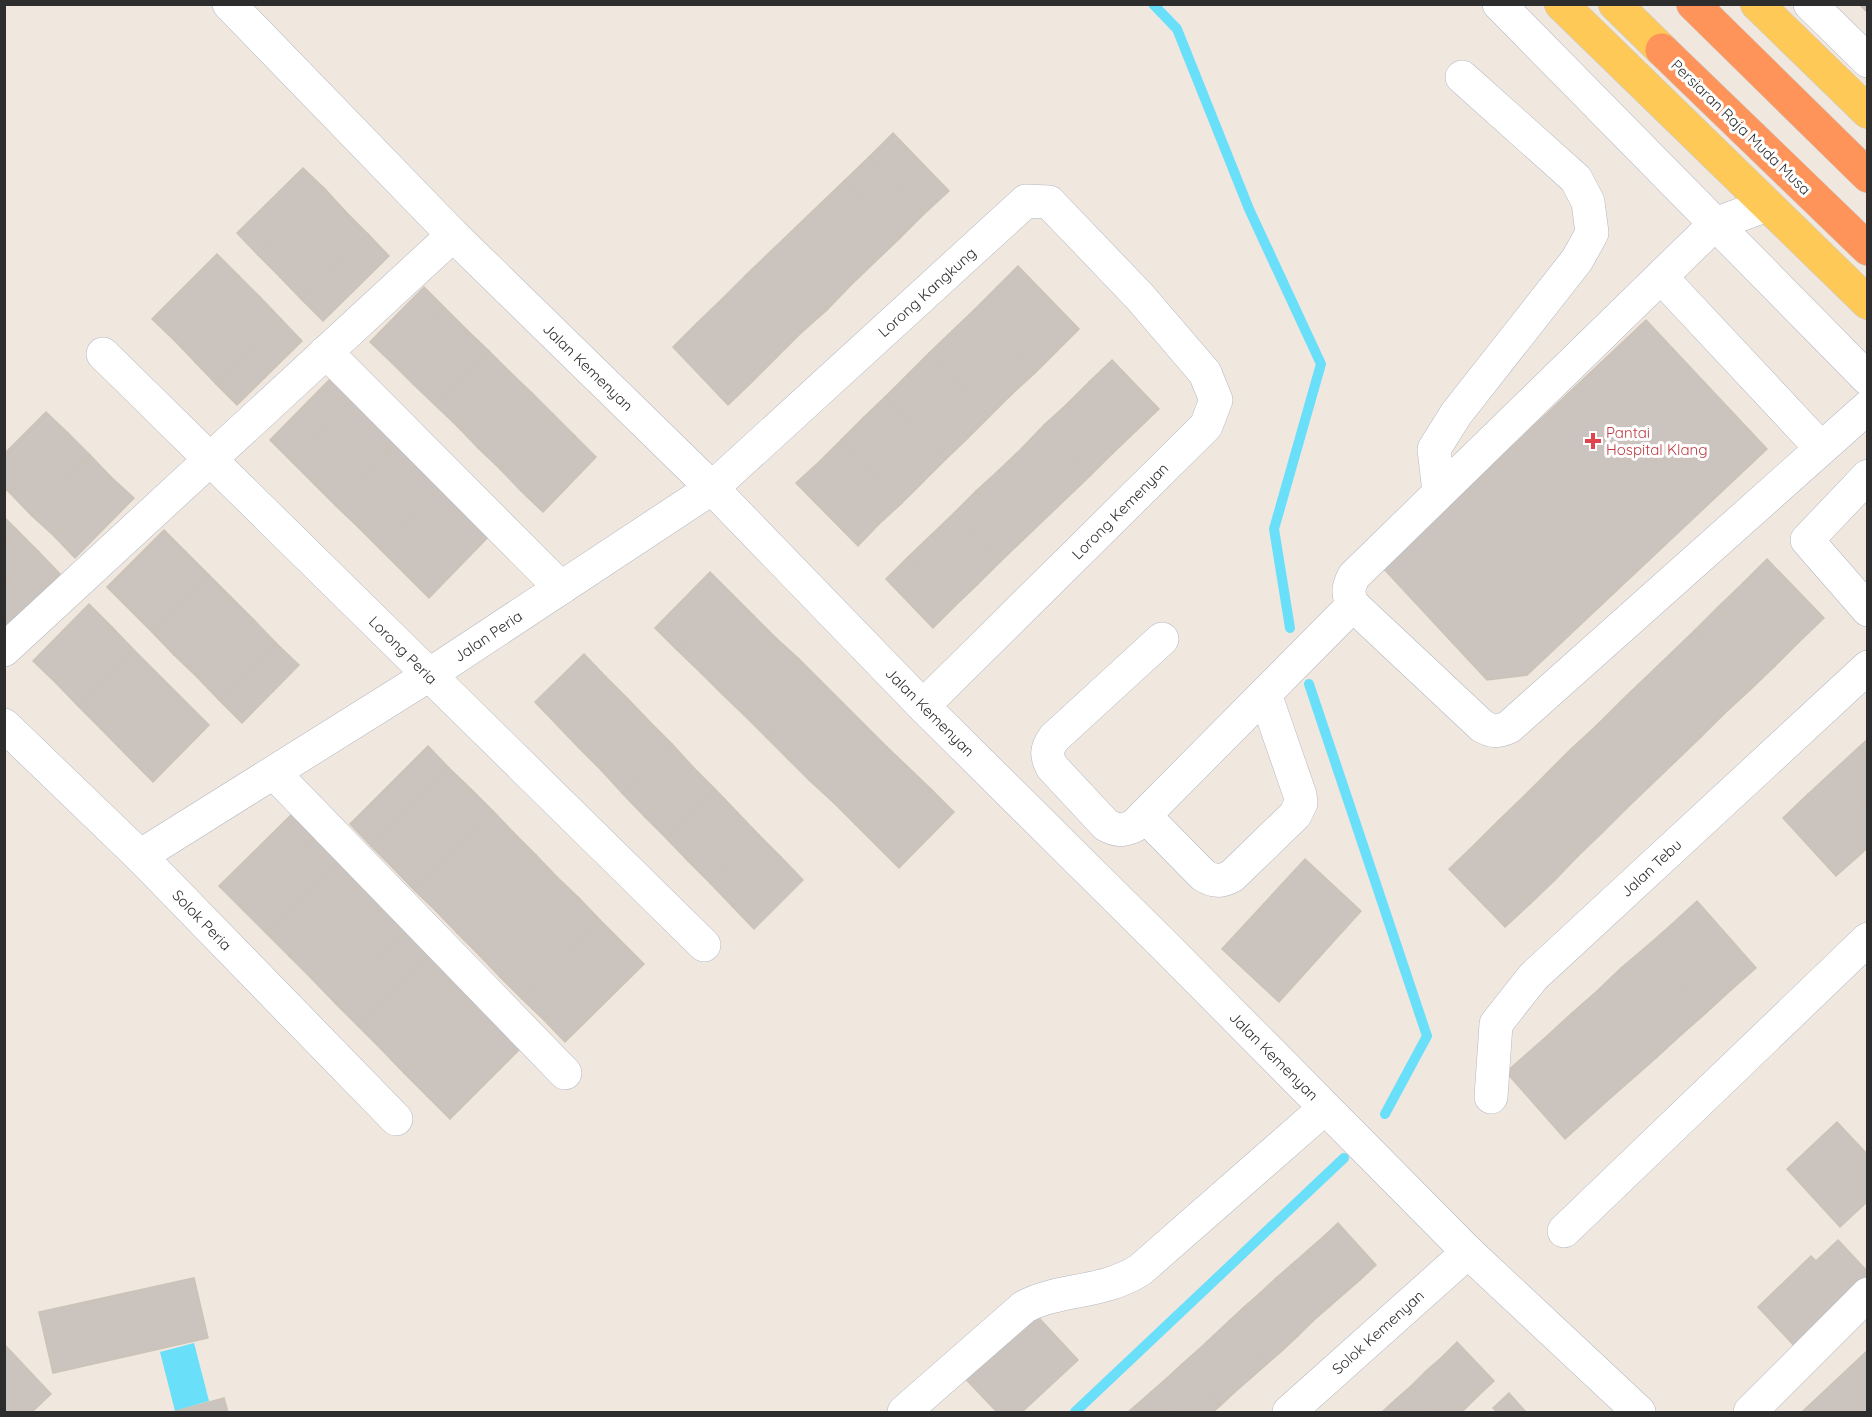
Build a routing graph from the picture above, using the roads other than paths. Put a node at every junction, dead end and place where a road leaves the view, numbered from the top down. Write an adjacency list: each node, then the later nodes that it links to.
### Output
1 (229, 4): 15 (street, Jalan Kemenyan)
2 (1499, 4): 14 (street)
3 (1561, 4): 13 (main road)
4 (1615, 4): 8 (main road, Persiaran Raja Muda Musa)
5 (1693, 4): 12 (highway)
6 (1757, 4): 11 (main road)
7 (1809, 4): 9 (street)
8 (1662, 50): 16 (highway, Persiaran Raja Muda Musa)
9 (1868, 61)
10 (1462, 77): 28 (street)
11 (1868, 112)
12 (1868, 176)
13 (1767, 205): 14 (street); 19 (main road)
14 (1715, 224): 17 (street); 22 (street)
15 (453, 235): 20 (street); 27 (street, Jalan Kemenyan)
16 (1868, 249)
17 (1661, 277): 24 (street); 28 (street)
18 (1140, 297): 27 (street, Lorong Kangkung); 37 (street, Lorong Kemenyan)
19 (1868, 303)
20 (326, 352): 25 (street); 29 (street)
21 (103, 354): 25 (street, Lorong Peria)
22 (1868, 379)
23 (1868, 407): 24 (street)
24 (1821, 448): 30 (street)
25 (210, 459): 33 (street); 35 (street, Lorong Peria)
26 (1868, 476): 31 (street)
27 (712, 488): 29 (street, Jalan Peria); 37 (street, Jalan Kemenyan)
28 (1439, 492): 30 (street)
29 (561, 588): 35 (street, Jalan Peria)
30 (1353, 604): 36 (street)
31 (1868, 610)
32 (1162, 639): 40 (street)
33 (4, 650)
34 (1868, 668): 45 (street, Jalan Tebu)
35 (429, 675): 39 (street, Jalan Peria); 43 (street, Lorong Peria)
36 (1265, 694): 40 (street); 40 (street)
37 (922, 706): 46 (street, Jalan Kemenyan)
38 (4, 725): 41 (street, Solok Peria)
39 (274, 773): 41 (street, Jalan Peria); 44 (street)
40 (1145, 816)
41 (140, 856): 47 (street, Solok Peria)
42 (1868, 939): 48 (street)
43 (704, 945)
44 (566, 1073)
45 (1491, 1097)
46 (1325, 1108): 49 (street, Jalan Kemenyan); 51 (street)
47 (396, 1119)
48 (1564, 1231)
49 (1468, 1252): 52 (street, Solok Kemenyan); 53 (street, Jalan Kemenyan)
50 (1868, 1294): 54 (street)
51 (904, 1413)
52 (1289, 1413)
53 (1639, 1413)
54 (1750, 1413)

